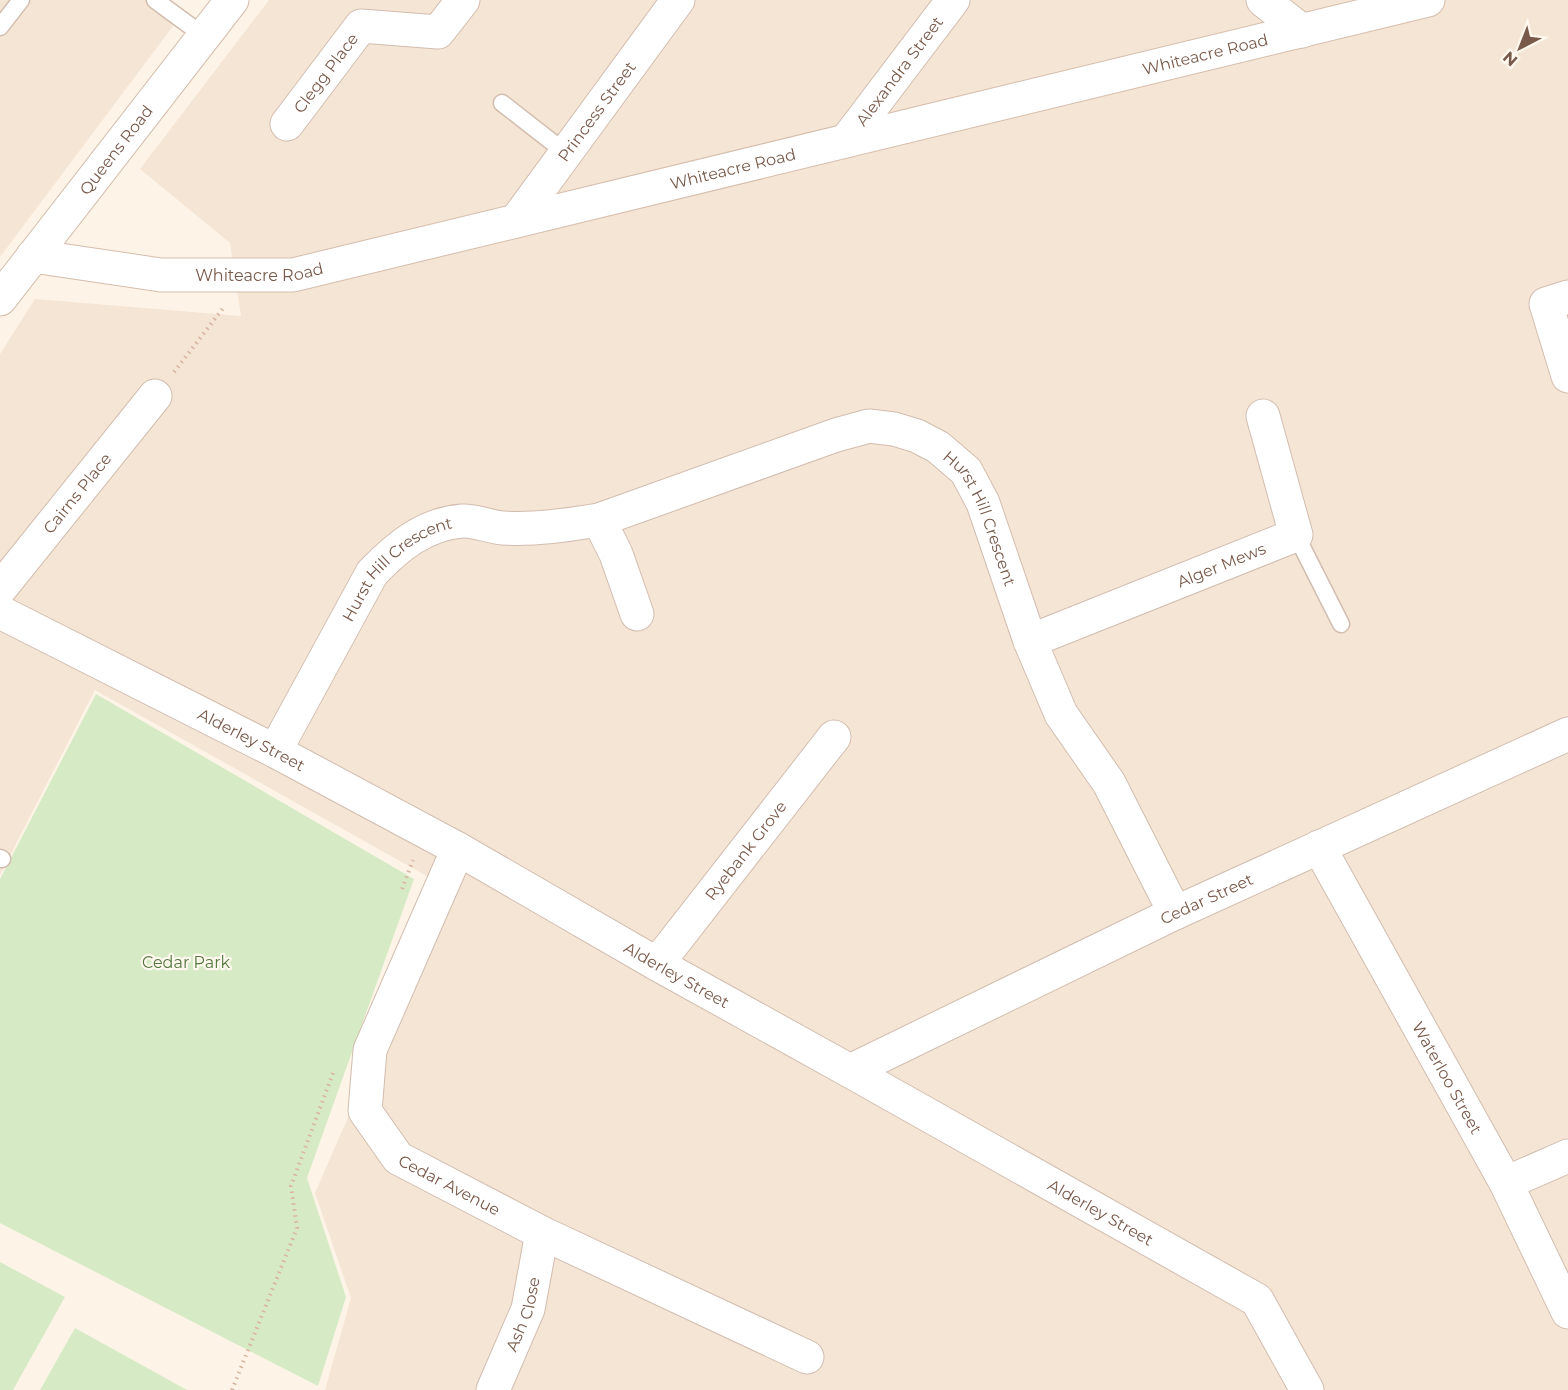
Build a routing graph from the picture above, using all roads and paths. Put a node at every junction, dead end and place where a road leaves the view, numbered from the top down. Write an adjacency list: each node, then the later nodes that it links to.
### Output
1 (21, 0): 9 (lane)
2 (155, 0): 11 (lane)
3 (232, 0): 11 (street, Queens Road)
4 (463, 0): 13 (street, Clegg Place)
5 (678, 0): 15 (street, Princess Street)
6 (953, 0): 14 (street, Alexandra Street)
7 (1263, 0): 10 (street)
8 (1416, 2): 10 (street, Whiteacre Road)
9 (0, 27)
10 (1302, 31): 14 (street, Whiteacre Road)
11 (204, 36): 17 (street, Queens Road)
12 (502, 103): 15 (lane)
13 (287, 124)
14 (846, 141): 16 (street, Whiteacre Road)
15 (566, 153): 16 (street, Princess Street)
16 (516, 221): 18 (street, Whiteacre Road)
17 (33, 255): 18 (street, Whiteacre Road); 19 (street, Queens Road)
18 (249, 275): 22 (path)
19 (0, 298)
20 (1557, 300): 21 (street)
21 (1568, 376)
22 (155, 396): 26 (street, Cairns Place)
23 (1263, 416): 25 (street)
24 (599, 520): 28 (street); 30 (street, Hurst Hill Crescent); 33 (street, Hurst Hill Crescent)
25 (1296, 535): 29 (lane); 30 (street, Alger Mews)
26 (0, 589)
27 (0, 612): 33 (street, Alderley Street)
28 (638, 614)
29 (1341, 624)
30 (1030, 641): 36 (street, Hurst Hill Crescent)
31 (1568, 734): 34 (street, Cedar Street)
32 (834, 737): 37 (street, Ryebank Grove)
33 (275, 751): 35 (street, Alderley Street)
34 (1319, 847): 36 (street, Cedar Street); 40 (street, Waterloo Street)
35 (458, 849): 37 (street, Alderley Street); 42 (street, Cedar Avenue)
36 (1175, 913): 38 (street, Cedar Street)
37 (657, 964): 38 (street, Alderley Street)
38 (850, 1071): 47 (street, Alderley Street)
39 (1568, 1156): 40 (street)
40 (1506, 1183): 43 (street, Waterloo Street)
41 (297, 1228): 45 (path)
42 (542, 1233): 44 (street, Cedar Avenue); 46 (street, Ash Close)
43 (1568, 1312)
44 (807, 1357)
45 (232, 1390)
46 (493, 1390)
47 (1307, 1390)

